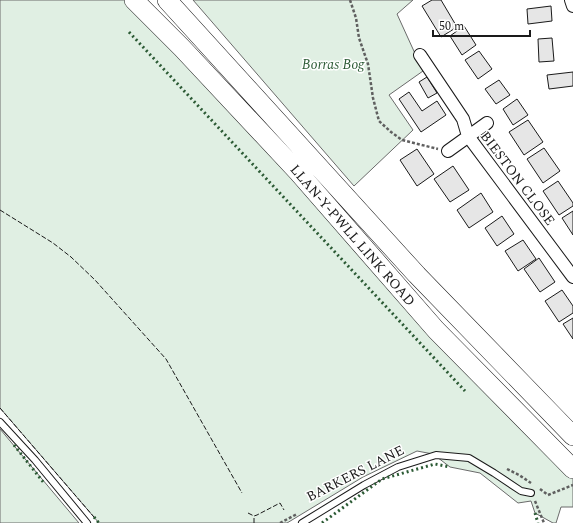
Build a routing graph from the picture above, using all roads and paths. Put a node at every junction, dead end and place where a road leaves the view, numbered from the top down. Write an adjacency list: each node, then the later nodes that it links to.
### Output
1 (134, 0): 14 (highway, LLAN-Y-PWLL LINK ROAD)
2 (167, 0): 12 (highway, LLAN-Y-PWLL LINK ROAD)
3 (350, 0): 9 (path)
4 (571, 0): 5 (street)
5 (573, 6)
6 (420, 55): 8 (street, BIESTON CLOSE)
7 (487, 123): 8 (street, BIESTON CLOSE)
8 (468, 136): 9 (street, BIESTON CLOSE); 10 (street, BIESTON CLOSE)
9 (448, 151)
10 (573, 277)
11 (0, 422): 18 (lane)
12 (573, 436)
13 (506, 469): 15 (path)
14 (573, 469)
15 (573, 485)
16 (531, 493): 20 (lane); 21 (path)
17 (300, 512): 19 (path, BARKERS LANE)
18 (87, 523)
19 (280, 523)
20 (302, 523)
21 (544, 523)

